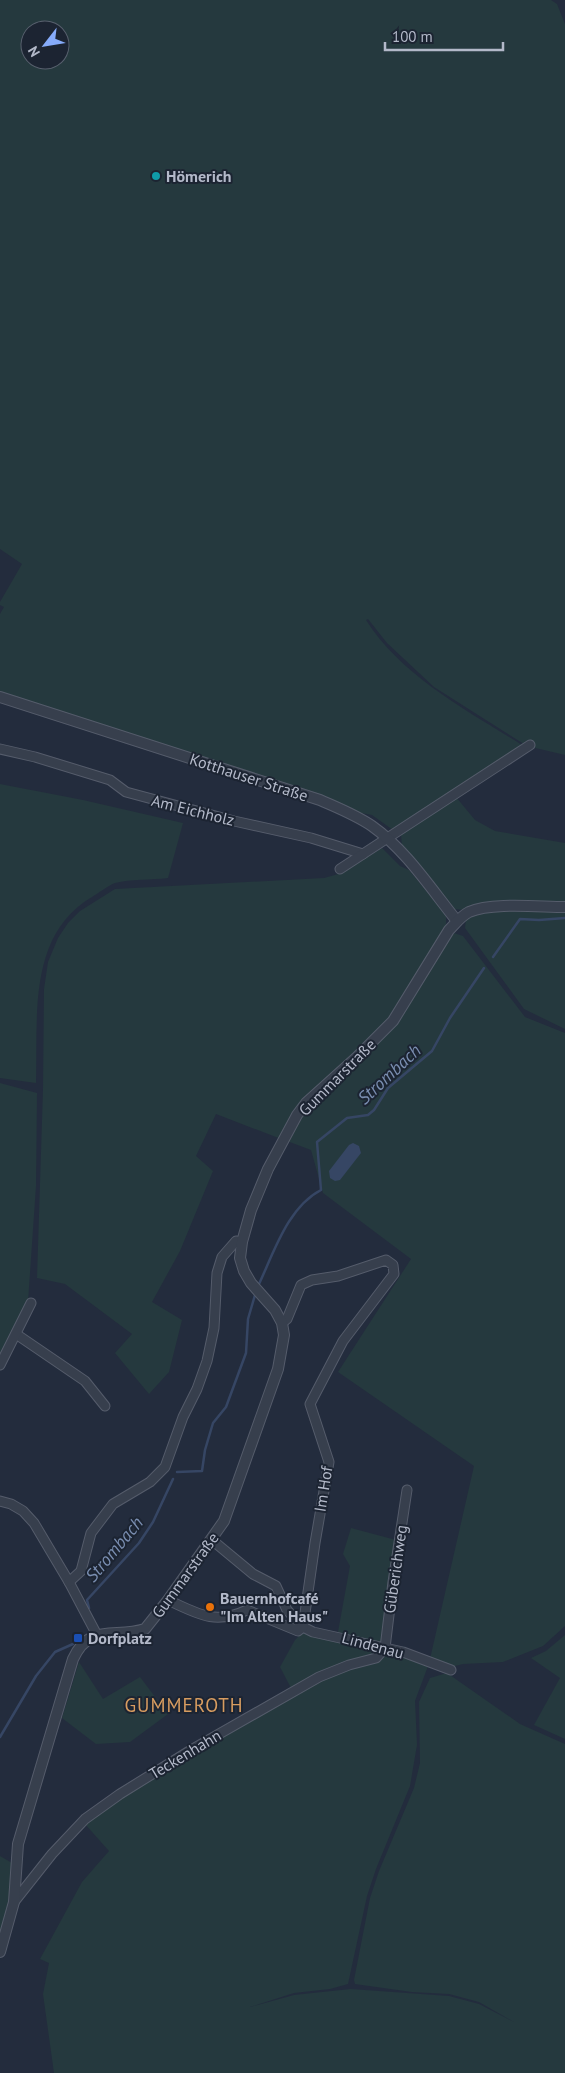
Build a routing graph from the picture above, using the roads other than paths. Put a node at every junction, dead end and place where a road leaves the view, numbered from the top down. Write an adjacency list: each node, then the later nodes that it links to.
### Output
1 (0, 697): 4 (street, Kotthauser Straße)
2 (530, 744): 4 (street)
3 (0, 749): 5 (street, Am Eichholz)
4 (388, 839): 5 (street); 8 (street, Kotthauser Straße)
5 (363, 854): 6 (street)
6 (340, 870)
7 (565, 907): 8 (street)
8 (457, 921): 9 (street, Gummarstraße)
9 (242, 1242): 12 (street, Gummarstraße); 19 (street)
10 (386, 1260): 12 (street, Gummarstraße); 21 (street, Im Hof)
11 (31, 1303): 13 (street)
12 (282, 1323): 18 (street, Gummarstraße)
13 (16, 1334): 14 (street); 15 (street)
14 (0, 1365)
15 (105, 1406)
16 (407, 1490): 23 (street, Güberichweg)
17 (0, 1501): 19 (street)
18 (212, 1540): 20 (street, Gummarstraße); 21 (street, Lindenau)
19 (69, 1582): 22 (street)
20 (168, 1600): 21 (street); 22 (street, Gummarstraße)
21 (303, 1627): 23 (street, Lindenau)
22 (97, 1635): 25 (street)
23 (385, 1648): 24 (street, Lindenau); 25 (street, Teckenhahn)
24 (451, 1670)
25 (14, 1902): 26 (street)
26 (0, 1952)

